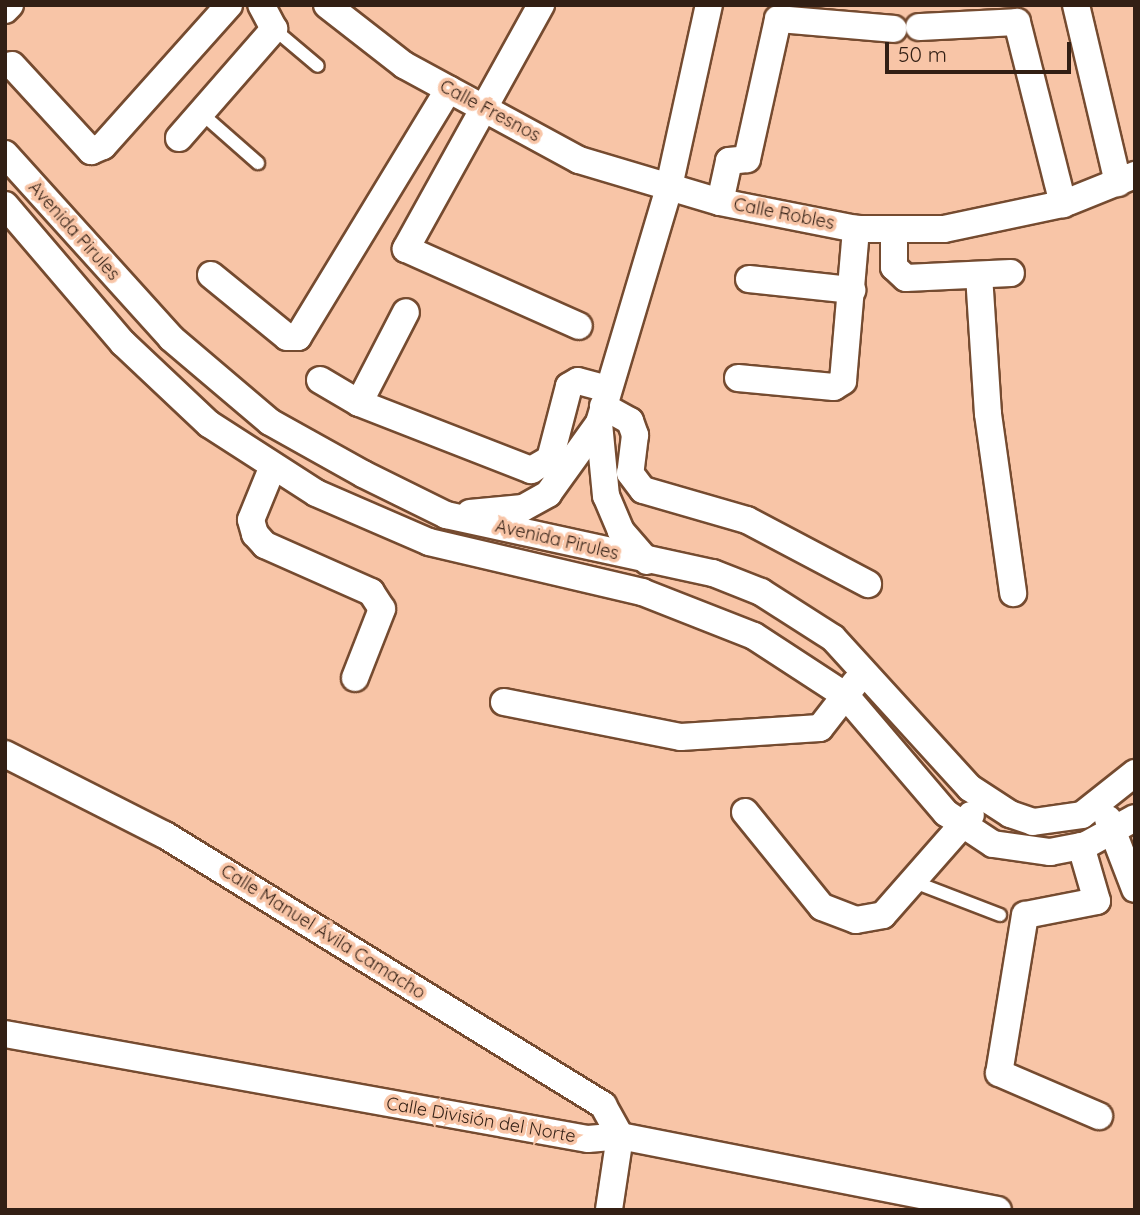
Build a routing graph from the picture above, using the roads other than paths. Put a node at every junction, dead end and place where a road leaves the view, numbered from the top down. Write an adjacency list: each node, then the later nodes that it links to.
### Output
1 (10, 5): 8 (street)
2 (229, 5): 10 (street)
3 (261, 5): 9 (street)
4 (327, 5): 12 (street, Calle Fresnos)
5 (541, 5): 13 (street)
6 (709, 5): 19 (street)
7 (1076, 5): 18 (street)
8 (5, 10)
9 (274, 29): 11 (lane); 14 (street)
10 (12, 65)
11 (318, 66)
12 (449, 89): 13 (street, Calle Fresnos); 26 (street)
13 (480, 106): 19 (street, Calle Fresnos); 31 (street)
14 (201, 113): 15 (street); 17 (lane)
15 (179, 138)
16 (5, 155): 37 (street, Avenida Pirules)
17 (258, 163)
18 (1126, 179): 21 (street, Calle Robles)
19 (668, 191): 20 (street, Calle Robles); 35 (street)
20 (720, 202): 21 (street); 23 (street, Calle Robles)
21 (1063, 204): 24 (street, Calle Robles)
22 (6, 206): 36 (street, Avenida Pirules)
23 (856, 229): 24 (street, Calle Robles); 29 (street)
24 (894, 231): 27 (street)
25 (1011, 273): 27 (street)
26 (211, 275)
27 (979, 275): 40 (street)
28 (749, 279): 29 (street)
29 (852, 290): 32 (street)
30 (406, 312): 34 (street)
31 (579, 326)
32 (738, 378)
33 (320, 380): 34 (street)
34 (359, 403): 35 (street)
35 (602, 405): 37 (street); 38 (street); 39 (street)
36 (273, 466): 42 (street); 43 (street, Avenida Pirules)
37 (446, 515): 38 (street, Avenida Pirules)
38 (647, 561): 41 (street, Avenida Pirules)
39 (868, 584)
40 (1013, 593)
41 (866, 668): 43 (street); 47 (street, Avenida Pirules)
42 (355, 678)
43 (846, 696): 44 (street); 51 (street, Avenida Pirules)
44 (505, 702)
45 (7, 762): 59 (street, Calle Manuel Ávila Camacho)
46 (1135, 773): 48 (street, Avenida Pirules)
47 (982, 800): 48 (street, Avenida Pirules); 51 (street)
48 (1103, 804): 52 (street)
49 (745, 812): 54 (street)
50 (1135, 818): 52 (street, Avenida Pirules)
51 (962, 828): 53 (street, Avenida Pirules); 54 (street)
52 (1113, 834): 53 (street, Avenida Pirules); 55 (street)
53 (1081, 846): 58 (street)
54 (917, 883): 56 (lane)
55 (1135, 889)
56 (1000, 915)
57 (5, 1034): 59 (street, Calle División del Norte)
58 (1099, 1116)
59 (620, 1136): 60 (street); 61 (street, Calle División del Norte)
60 (609, 1210)
61 (998, 1210)

